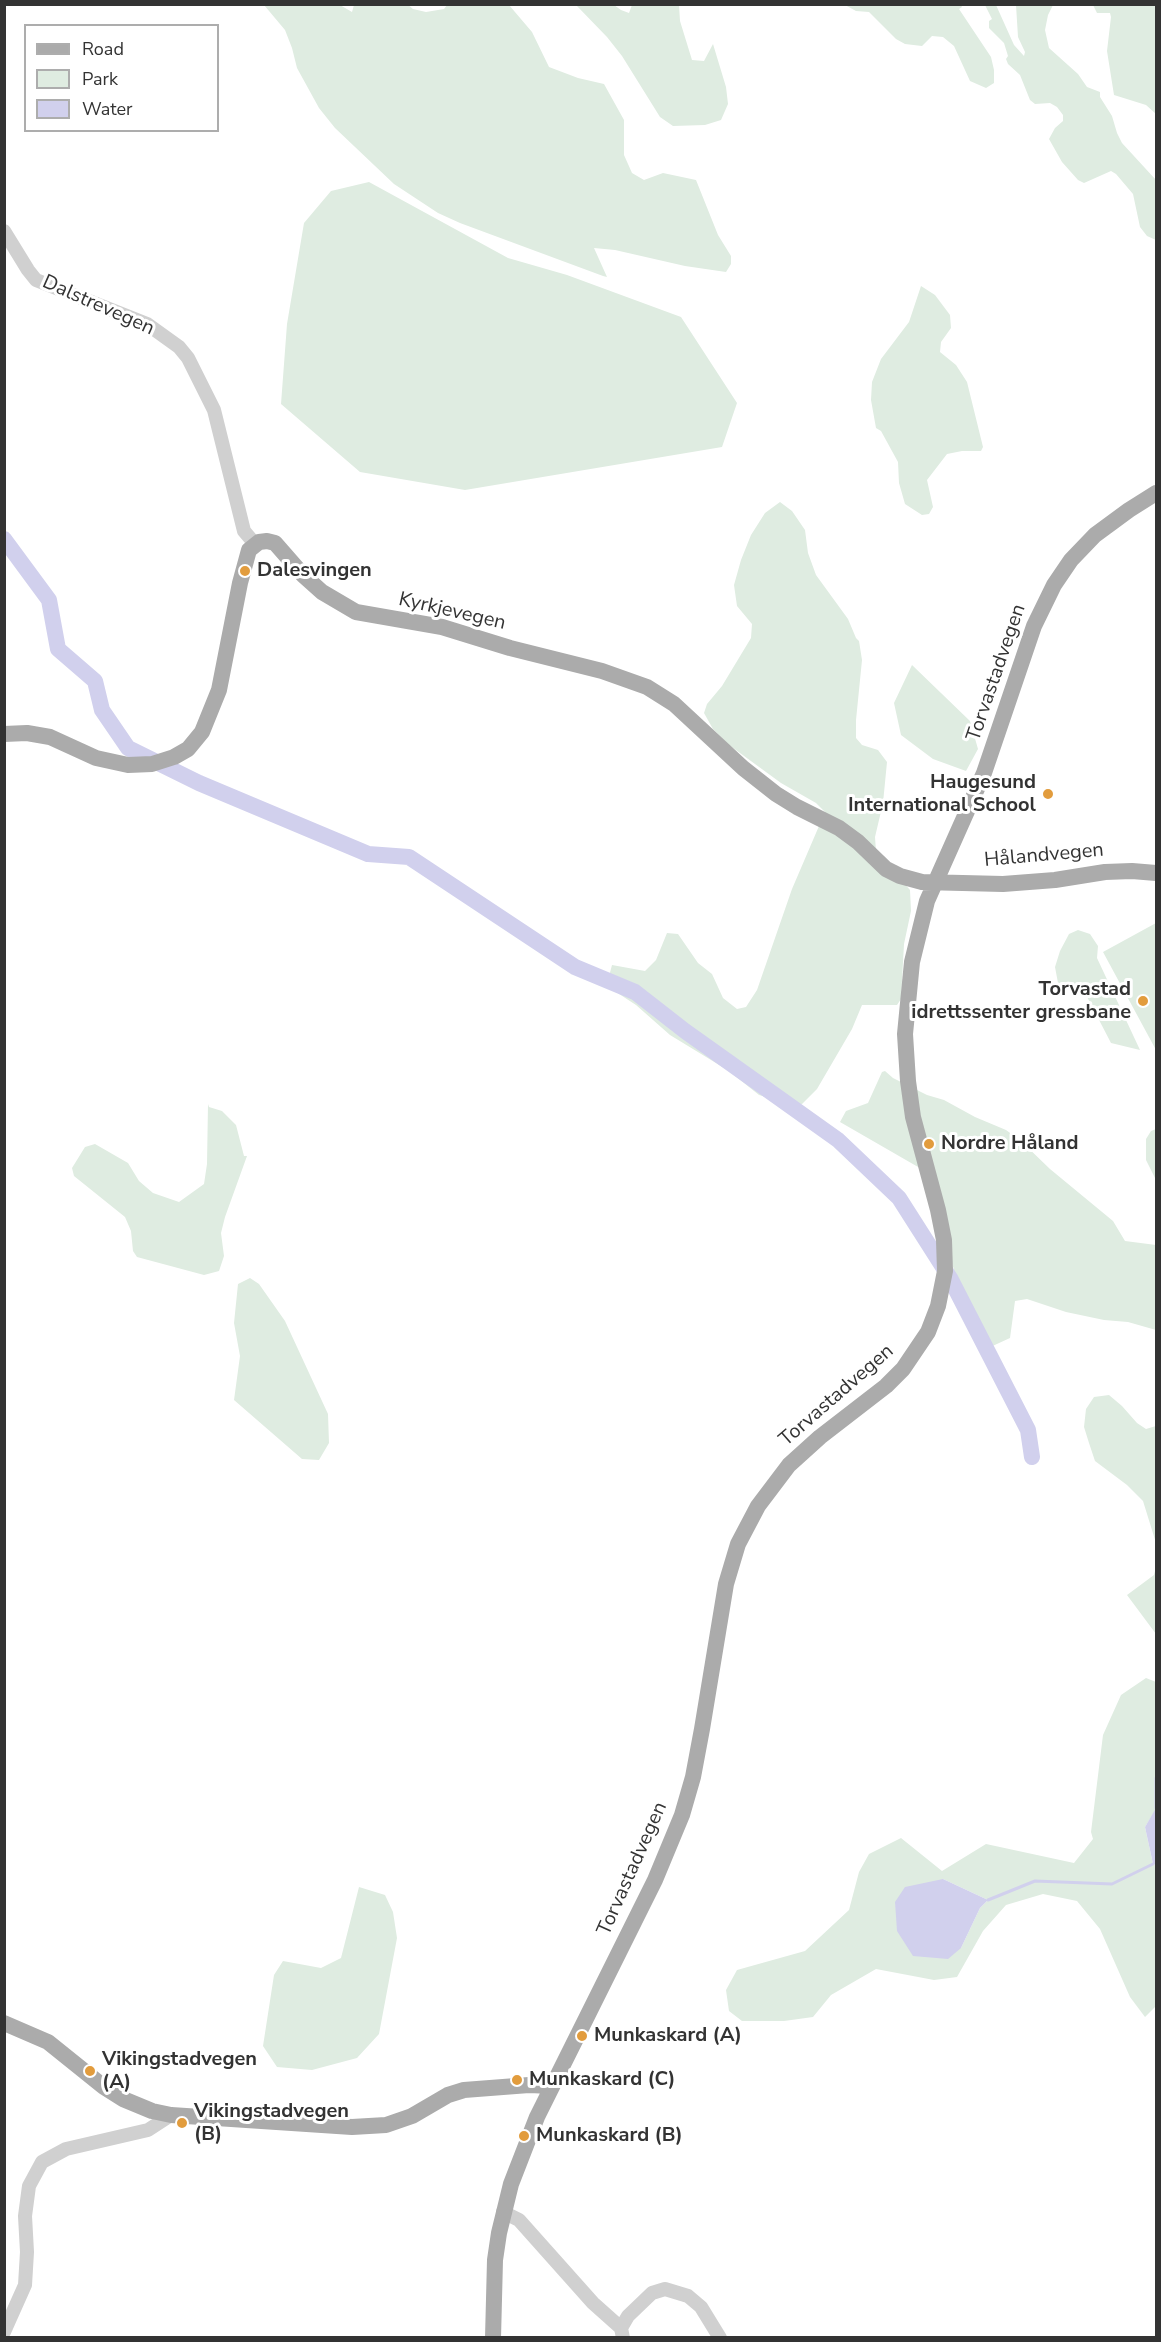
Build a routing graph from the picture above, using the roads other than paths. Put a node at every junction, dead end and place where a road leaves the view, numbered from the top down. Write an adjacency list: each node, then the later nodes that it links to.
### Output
1 (4, 231): 3 (street, Dalstrevegen)
2 (1156, 493): 6 (main road, Torvastadvegen)
3 (255, 544): 4 (main road); 6 (main road, Kyrkjevegen)
4 (4, 734)
5 (1156, 873): 6 (main road, Hålandvegen)
6 (936, 880): 8 (main road, Torvastadvegen)
7 (4, 2023): 9 (main road)
8 (552, 2086): 9 (main road); 10 (main road, Torvastadvegen)
9 (171, 2115): 11 (street)
10 (503, 2212): 12 (street); 13 (main road, Torvastadvegen)
11 (4, 2332)
12 (622, 2333): 14 (street)
13 (494, 2337)
14 (720, 2337)

